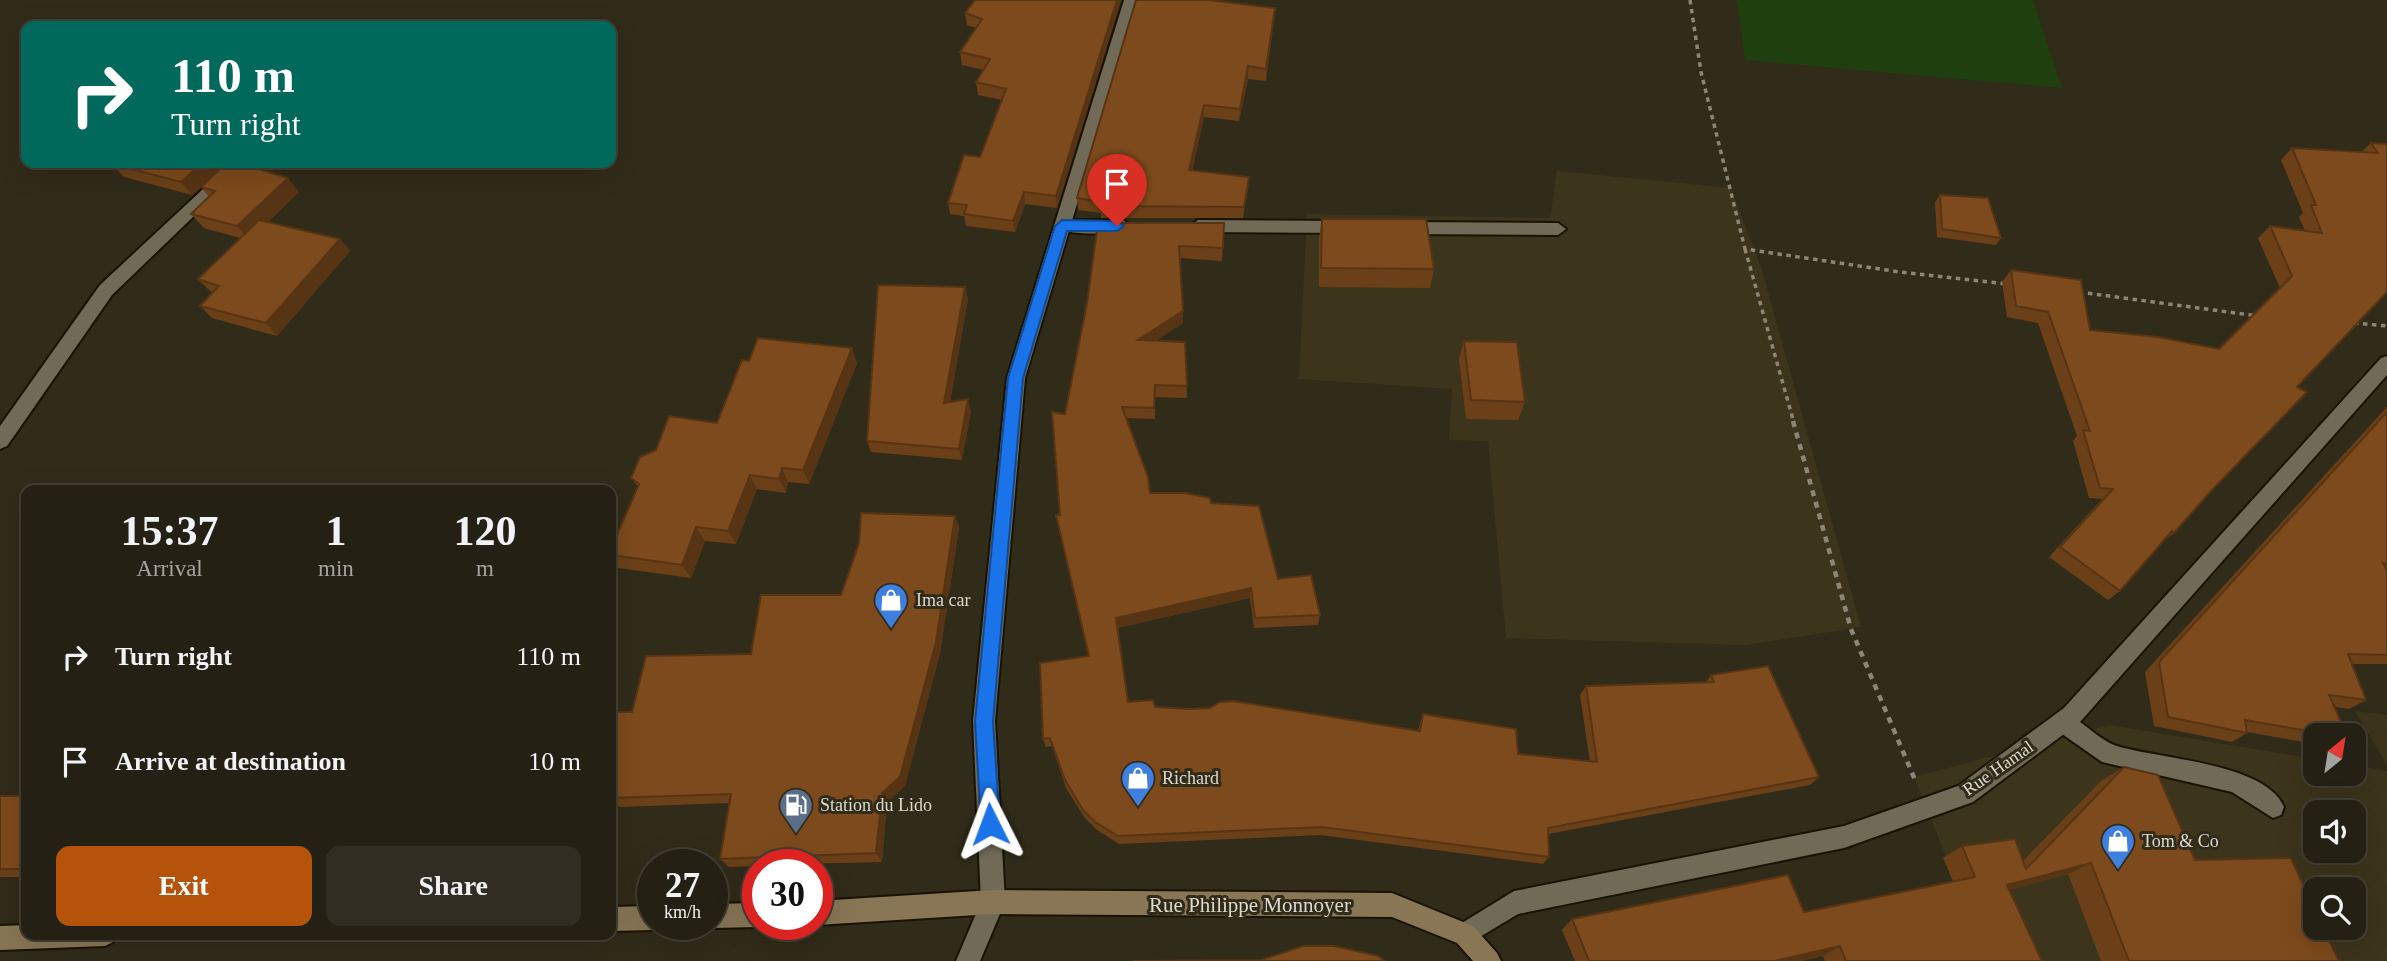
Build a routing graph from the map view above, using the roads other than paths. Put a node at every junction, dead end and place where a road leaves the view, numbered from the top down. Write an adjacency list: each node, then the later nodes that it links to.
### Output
1 (1131, 0): 3 (street)
2 (236, 168): 8 (street)
3 (1062, 226): 4 (lane); 11 (street)
4 (1145, 226)
5 (1186, 226): 6 (lane)
6 (1558, 229)
7 (2387, 363): 9 (street, Rue Hamal)
8 (0, 441)
9 (2063, 722): 10 (street); 15 (street, Rue Hamal)
10 (2273, 807)
11 (993, 902): 12 (main road, Rue Philippe Monnoyer); 15 (main road, Rue Philippe Monnoyer); 18 (street)
12 (833, 913)
13 (637, 918): 14 (main road)
14 (616, 919)
15 (1465, 934): 19 (main road, Rue Philippe Monnoyer)
16 (21, 937): 17 (main road)
17 (0, 938)
18 (968, 961)
19 (1489, 961)

